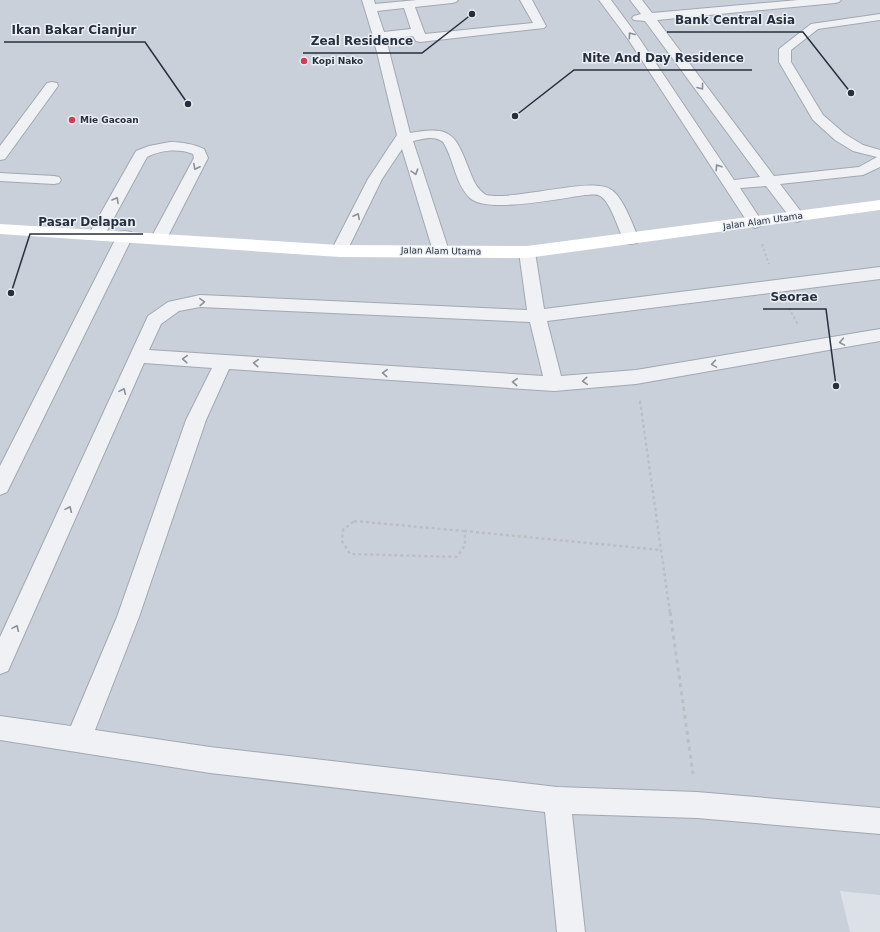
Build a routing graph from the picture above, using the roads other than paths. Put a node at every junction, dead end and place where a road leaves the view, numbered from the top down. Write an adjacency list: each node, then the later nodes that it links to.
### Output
1 (452, 0): 7 (lane)
2 (526, 0): 11 (lane)
3 (605, 0): 10 (lane)
4 (636, 0): 9 (lane)
5 (835, 0): 9 (lane)
6 (369, 4): 7 (lane); 12 (lane)
7 (408, 4): 11 (lane)
8 (880, 17): 15 (lane)
9 (649, 18): 10 (lane); 20 (lane, one-way to 20)
10 (620, 20): 21 (lane, one-way to 10)
11 (418, 32): 12 (lane)
12 (379, 36): 14 (lane)
13 (52, 86): 16 (lane)
14 (403, 138): 29 (lane); 30 (lane, one-way to 14); 31 (lane, one-way to 31)
15 (880, 154)
16 (0, 156)
17 (880, 161): 20 (lane)
18 (0, 177): 19 (lane)
19 (54, 180)
20 (770, 180): 21 (lane); 23 (lane)
21 (730, 185): 24 (lane)
22 (880, 205): 23 (main road, Jalan Alam Utama)
23 (797, 217): 24 (main road, Jalan Alam Utama)
24 (755, 223): 29 (main road, Jalan Alam Utama)
25 (0, 229): 26 (main road, Jalan Alam Utama)
26 (98, 234): 27 (main road, Jalan Alam Utama); 28 (lane, one-way to 28)
27 (125, 236): 28 (main road, Jalan Alam Utama); 39 (lane)
28 (159, 238): 30 (main road, Jalan Alam Utama)
29 (632, 240): 32 (main road, Jalan Alam Utama)
30 (339, 250): 31 (main road, Jalan Alam Utama)
31 (441, 251): 32 (main road, Jalan Alam Utama)
32 (527, 252): 34 (lane)
33 (880, 273): 34 (lane)
34 (537, 316): 36 (lane, one-way to 34); 38 (lane)
35 (880, 335): 38 (lane, one-way to 38)
36 (138, 356): 37 (lane, one-way to 36); 41 (lane, one-way to 36)
37 (224, 362): 38 (lane, one-way to 37); 43 (lane)
38 (554, 384)
39 (9, 450): 40 (lane)
40 (0, 486)
41 (0, 663)
42 (0, 728): 43 (lane)
43 (78, 740): 44 (lane)
44 (557, 800): 45 (lane); 46 (lane)
45 (880, 821)
46 (571, 932)

